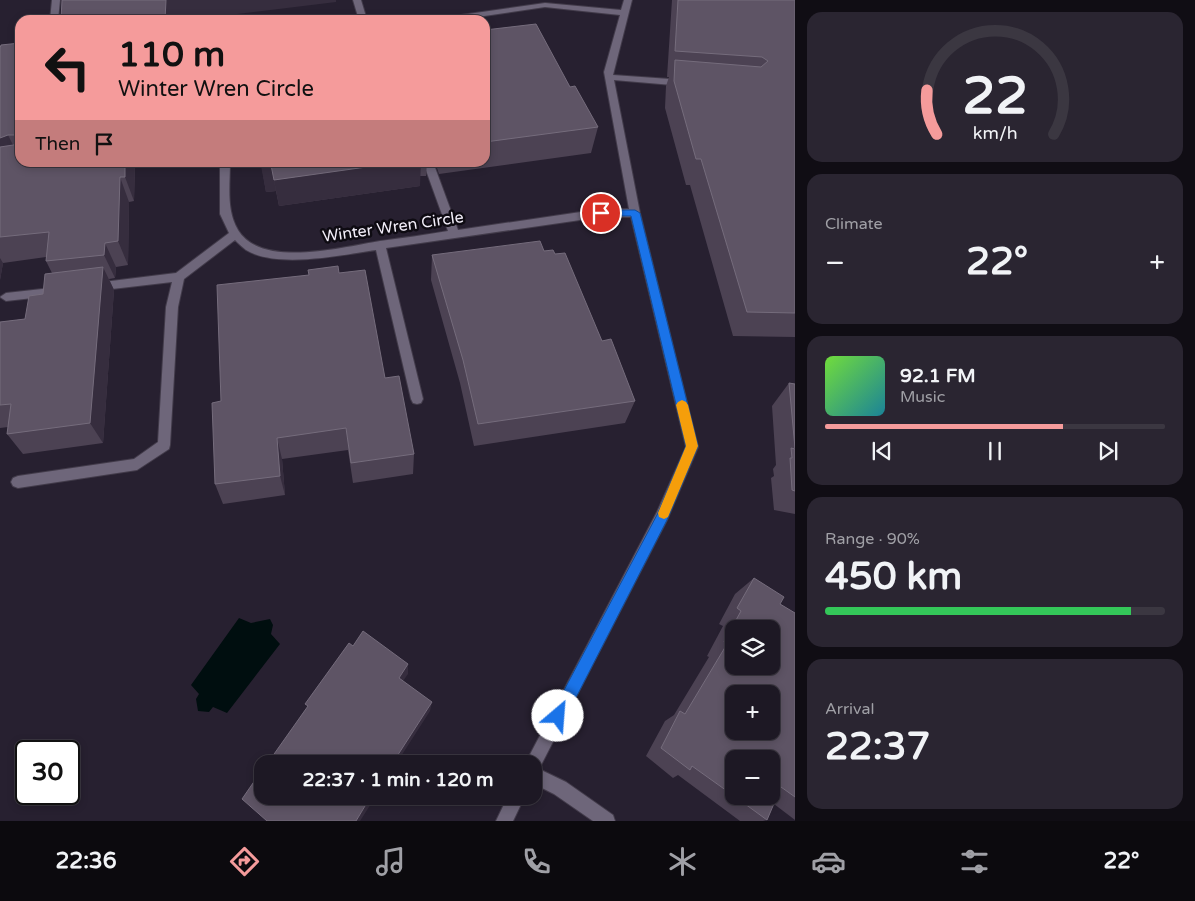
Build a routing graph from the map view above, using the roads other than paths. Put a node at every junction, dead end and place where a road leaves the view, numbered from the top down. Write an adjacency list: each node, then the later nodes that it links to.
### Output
1 (56, 0): 5 (street)
2 (356, 0): 6 (street)
3 (628, 0): 4 (street)
4 (624, 13): 7 (street); 8 (street)
5 (54, 15)
6 (361, 15)
7 (475, 15)
8 (609, 77): 9 (street); 12 (street)
9 (694, 84)
10 (225, 167): 13 (street, Winter Wren Circle)
11 (430, 167): 14 (street)
12 (635, 213): 14 (street, Winter Wren Circle); 20 (street)
13 (235, 234): 15 (street, Winter Wren Circle); 16 (street)
14 (454, 234): 15 (street, Winter Wren Circle)
15 (380, 245): 18 (street)
16 (179, 277): 17 (street); 19 (street)
17 (6, 297)
18 (417, 399)
19 (18, 482)
20 (538, 755)
21 (542, 779): 24 (street)
22 (512, 805): 23 (street)
23 (504, 821)
24 (607, 821)

